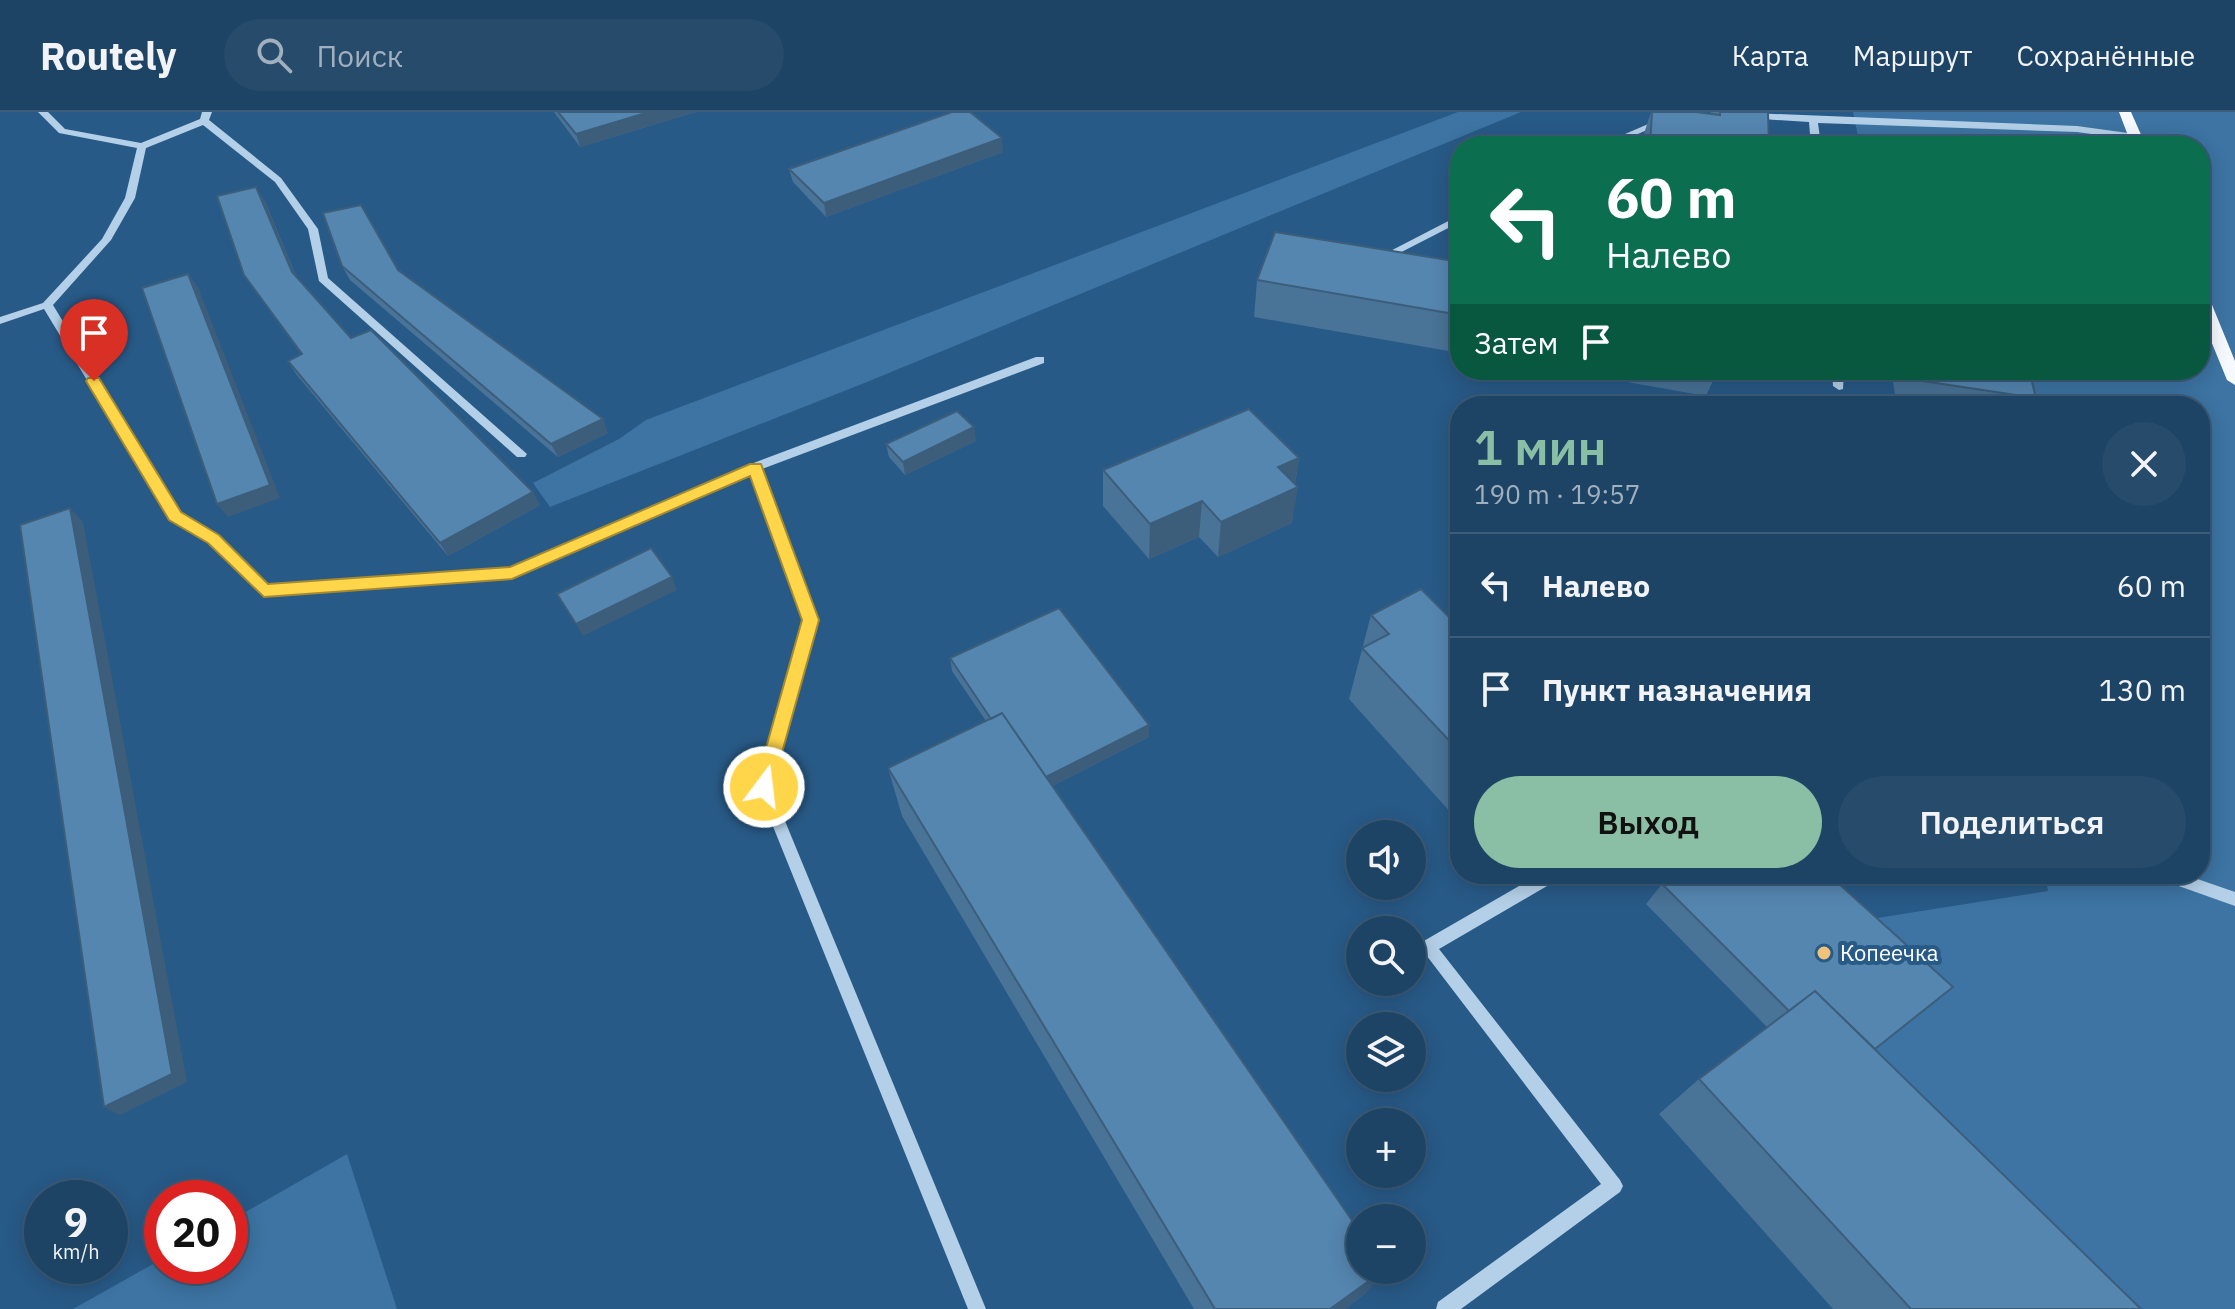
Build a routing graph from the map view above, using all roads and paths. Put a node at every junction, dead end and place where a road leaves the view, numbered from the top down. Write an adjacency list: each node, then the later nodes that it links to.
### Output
1 (43, 112): 11 (lane)
2 (2125, 112): 10 (main road)
3 (1736, 115): 6 (lane)
4 (205, 116): 11 (lane); 21 (lane)
5 (1677, 116): 7 (lane)
6 (1813, 120): 8 (lane); 9 (lane)
7 (1623, 136)
8 (1815, 136)
9 (2112, 136)
10 (2135, 136)
11 (142, 146): 14 (lane)
12 (1450, 223): 13 (lane)
13 (1404, 265)
14 (47, 305): 16 (lane); 22 (lane)
15 (2210, 319): 19 (main road)
16 (0, 321)
17 (1040, 360): 22 (lane)
18 (1839, 380): 20 (lane)
19 (2235, 380)
20 (1839, 386)
21 (521, 454)
22 (755, 467): 26 (lane)
23 (1537, 884): 27 (lane)
24 (2192, 884): 25 (lane)
25 (2235, 899)
26 (977, 1309)
27 (1445, 1309)

